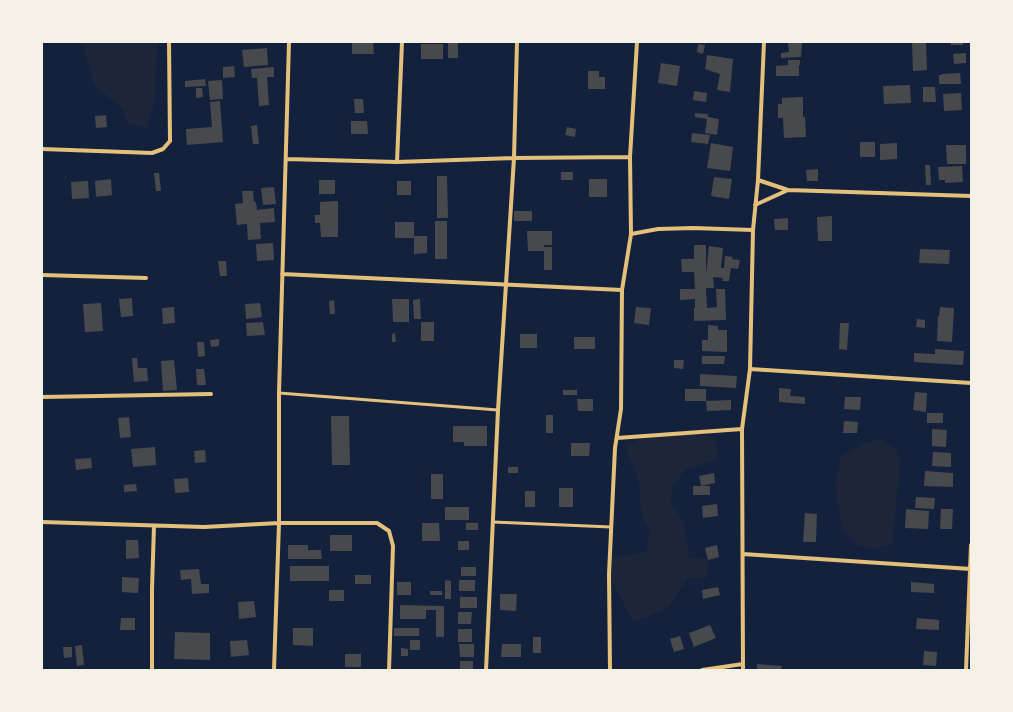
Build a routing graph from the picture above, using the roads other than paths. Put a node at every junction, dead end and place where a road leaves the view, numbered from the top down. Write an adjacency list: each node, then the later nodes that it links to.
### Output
1 (169, 42): 7 (street)
2 (289, 42): 10 (street)
3 (402, 42): 11 (street)
4 (517, 42): 8 (street)
5 (636, 42): 9 (street)
6 (764, 42): 12 (street)
7 (42, 149)
8 (514, 158): 9 (street); 11 (street); 21 (street)
9 (630, 158): 17 (street)
10 (286, 159): 11 (street); 18 (street)
11 (397, 162)
12 (758, 180): 13 (street); 15 (street)
13 (788, 190): 14 (street); 15 (street)
14 (971, 196)
15 (755, 205): 16 (street)
16 (753, 230): 17 (street); 23 (street)
17 (631, 234): 22 (street)
18 (282, 274): 21 (street); 26 (street)
19 (42, 275): 20 (street)
20 (146, 278)
21 (506, 284): 22 (street); 28 (street)
22 (622, 290): 30 (street)
23 (750, 369): 24 (street); 29 (street)
24 (971, 383)
25 (211, 394): 27 (street)
26 (279, 394): 28 (lane); 33 (street)
27 (42, 397)
28 (498, 410): 32 (street)
29 (742, 429): 30 (street); 37 (street)
30 (616, 438): 35 (street)
31 (42, 522): 34 (street)
32 (493, 522): 35 (lane); 43 (street)
33 (279, 523): 34 (street); 41 (street); 42 (street)
34 (154, 526): 40 (street)
35 (611, 527): 44 (street)
36 (971, 545): 38 (street)
37 (743, 554): 38 (street); 39 (street)
38 (970, 569): 47 (street)
39 (743, 664): 45 (street); 46 (street)
40 (152, 670)
41 (274, 670)
42 (390, 670)
43 (486, 670)
44 (610, 670)
45 (702, 670)
46 (744, 670)
47 (966, 670)

